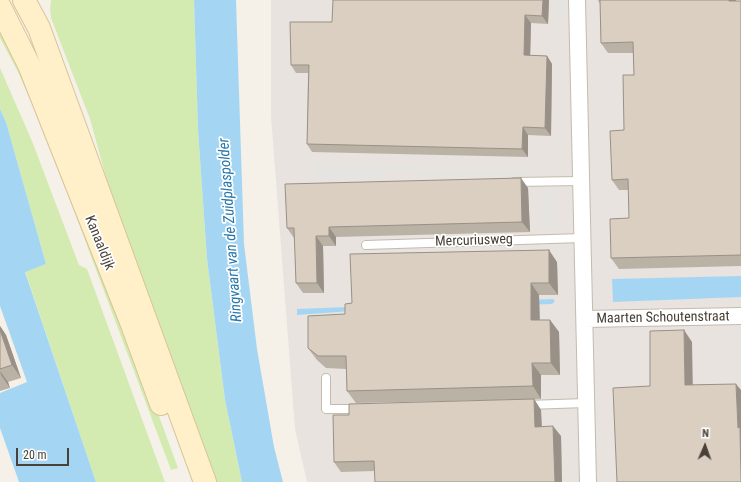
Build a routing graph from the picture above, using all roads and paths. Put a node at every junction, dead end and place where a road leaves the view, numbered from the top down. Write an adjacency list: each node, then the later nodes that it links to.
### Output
1 (2, 0): 4 (main road)
2 (577, 0): 5 (street)
3 (27, 1): 4 (main road, Kanaaldijk); 16 (main road, Kanaaldijk)
4 (0, 5): 15 (main road, Kanaaldijk)
5 (581, 181): 6 (lane); 7 (street)
6 (505, 183)
7 (582, 238): 8 (lane, Mercuriusweg); 10 (street)
8 (366, 245)
9 (741, 316): 10 (street, Maarten Schoutenstraat)
10 (584, 319): 12 (street)
11 (326, 378): 14 (lane)
12 (586, 403): 13 (lane); 17 (street)
13 (515, 405)
14 (366, 408)
15 (190, 482)
16 (205, 482)
17 (588, 482)

